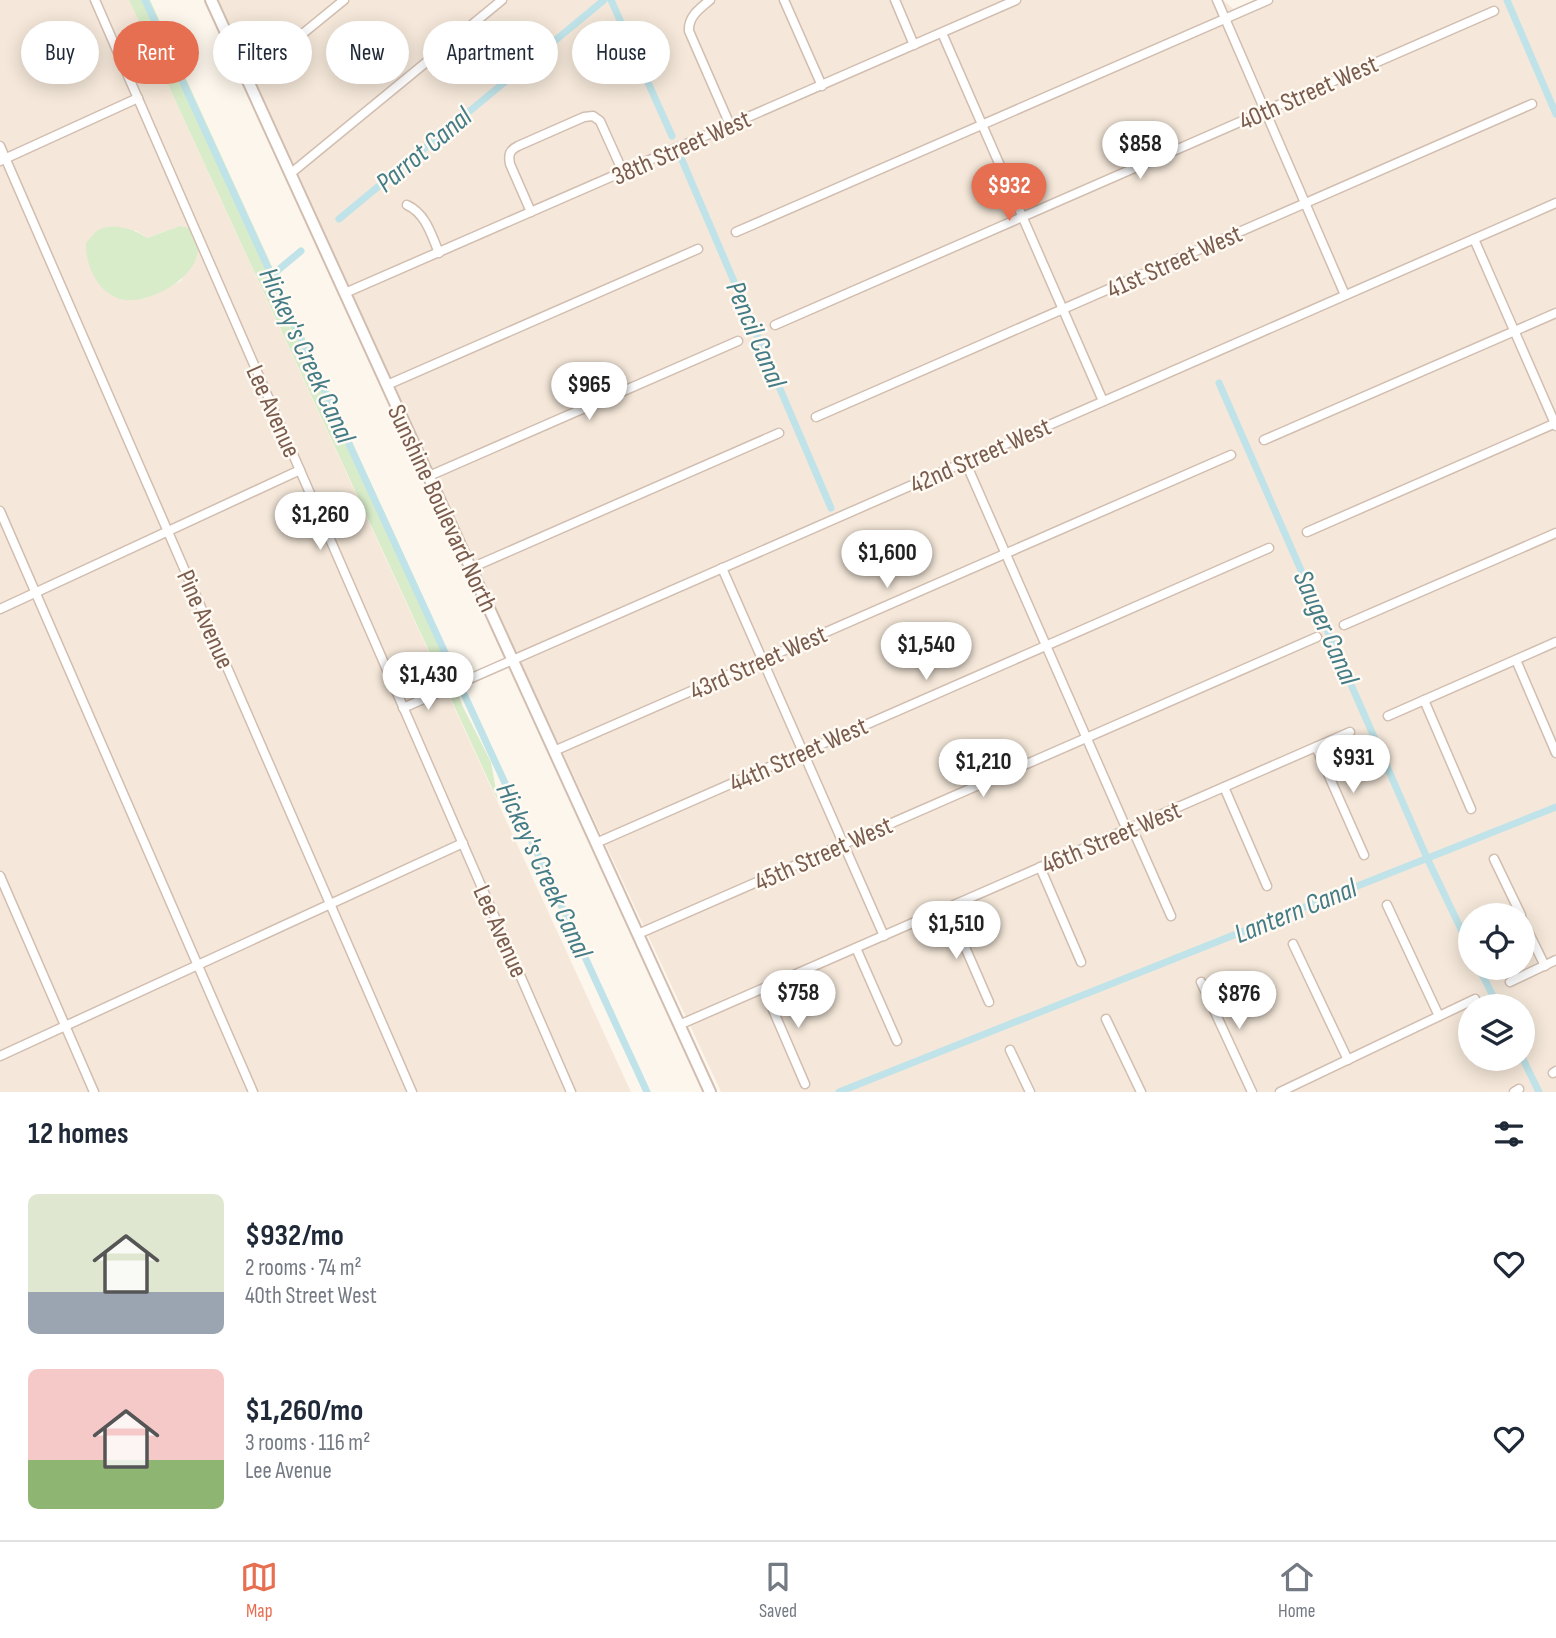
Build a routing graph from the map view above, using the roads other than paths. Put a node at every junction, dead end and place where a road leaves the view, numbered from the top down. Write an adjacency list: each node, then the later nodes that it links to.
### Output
1 (95, 0): 21 (street, Lee Avenue)
2 (211, 0): 15 (street, Sunshine Boulevard North)
3 (344, 0): 12 (street)
4 (502, 0): 29 (street)
5 (710, 0): 24 (street)
6 (784, 0): 20 (street)
7 (895, 0): 18 (street)
8 (1016, 0): 11 (street, 38th Street West)
9 (1217, 0): 14 (street)
10 (1268, 0): 14 (street)
11 (1005, 2): 17 (street, 38th Street West)
12 (334, 4): 16 (street)
13 (1494, 11): 23 (street, 40th Street West)
14 (1225, 18): 23 (street); 25 (street)
15 (220, 21)
16 (312, 23)
17 (942, 33): 18 (street, 38th Street West); 25 (street)
18 (914, 45): 20 (street, 38th Street West)
19 (249, 84): 29 (street, Sunshine Boulevard North)
20 (822, 86): 24 (street, 38th Street West)
21 (138, 98): 27 (street); 54 (street, Lee Avenue)
22 (1532, 104): 30 (street, 41st Street West)
23 (1265, 111): 30 (street); 34 (street, 40th Street West)
24 (730, 125): 28 (street, 38th Street West)
25 (982, 125): 34 (street); 35 (street)
26 (0, 146): 27 (street, Pine Avenue)
27 (3, 160): 57 (street, Pine Avenue)
28 (623, 172): 33 (street, 38th Street West); 33 (street)
29 (290, 174): 39 (street, Sunshine Boulevard North)
30 (1306, 203): 40 (street); 41 (street, 41st Street West)
31 (1556, 203): 36 (street, 42nd Street West)
32 (407, 205): 38 (street)
33 (531, 212): 38 (street, 38th Street West)
34 (1023, 217): 41 (street); 43 (street, 40th Street West)
35 (736, 232)
36 (1475, 239): 40 (street, 42nd Street West); 44 (street)
37 (698, 249): 46 (street)
38 (439, 253): 39 (street, 38th Street West)
39 (345, 293): 46 (street, Sunshine Boulevard North)
40 (1345, 295): 47 (street, 42nd Street West)
41 (1063, 309): 47 (street); 48 (street, 41st Street West)
42 (1556, 313): 44 (street)
43 (775, 325)
44 (1514, 331): 49 (street); 51 (street)
45 (738, 341): 55 (street)
46 (387, 385): 55 (street, Sunshine Boulevard North)
47 (1103, 401): 53 (street, 42nd Street West)
48 (816, 417)
49 (1556, 424): 58 (street)
50 (779, 433): 62 (street)
51 (1264, 440)
52 (1231, 455): 61 (street, 43rd Street West)
53 (965, 461): 61 (street); 63 (street, 42nd Street West)
54 (300, 470): 57 (street); 74 (street, Lee Avenue)
55 (429, 476): 62 (street, Sunshine Boulevard North)
56 (0, 511): 64 (street)
57 (167, 532): 64 (street); 94 (street, Pine Avenue)
58 (1307, 532)
59 (1556, 533): 66 (street)
60 (1269, 548): 69 (street, 44th Street West)
61 (1006, 553): 69 (street); 71 (street, 43rd Street West)
62 (471, 568): 70 (street, Sunshine Boulevard North)
63 (722, 568): 70 (street, 42nd Street West); 71 (street)
64 (36, 593): 65 (street); 105 (street)
65 (0, 609)
66 (1345, 625)
67 (1317, 637): 77 (street, 45th Street West)
68 (1556, 642): 72 (street)
69 (1046, 645): 77 (street); 80 (street, 44th Street West)
70 (512, 659): 74 (street, 42nd Street West); 79 (street, Sunshine Boulevard North)
71 (763, 660): 79 (street, 43rd Street West); 80 (street)
72 (1516, 660): 73 (street); 81 (street)
73 (1424, 700): 75 (street); 83 (street)
74 (403, 708): 85 (street, Lee Avenue)
75 (1388, 716)
76 (1350, 732): 78 (street, 46th Street West)
77 (1087, 738): 84 (street); 87 (street, 45th Street West)
78 (1316, 747): 82 (street, 46th Street West); 88 (street)
79 (554, 751): 86 (street, Sunshine Boulevard North)
80 (803, 751): 86 (street, 44th Street West); 87 (street)
81 (1556, 753)
82 (1224, 787): 84 (street, 46th Street West); 92 (street)
83 (1471, 809)
84 (1127, 830): 90 (street, 46th Street West); 97 (street)
85 (463, 843): 94 (street); 124 (street, Lee Avenue)
86 (596, 843): 98 (street, Sunshine Boulevard North)
87 (843, 844): 98 (street, 45th Street West); 99 (street)
88 (1364, 855)
89 (1494, 859): 93 (street)
90 (1040, 867): 96 (street, 46th Street West); 104 (street)
91 (0, 876): 115 (street)
92 (1267, 886)
93 (1515, 903)
94 (330, 904): 105 (street); 123 (street, Pine Avenue)
95 (1387, 905): 112 (street)
96 (948, 908): 99 (street, 46th Street West); 110 (street)
97 (1171, 916)
98 (638, 934): 114 (street, Sunshine Boulevard North)
99 (884, 936): 102 (street, 46th Street West)
100 (1293, 944): 119 (street)
101 (1535, 945): 106 (street)
102 (856, 948): 109 (street, 46th Street West); 116 (street)
103 (1556, 960): 106 (street)
104 (1081, 962)
105 (198, 965): 115 (street); 122 (street)
106 (1545, 966): 108 (street)
107 (1200, 982): 128 (street)
108 (1510, 982)
109 (764, 989): 114 (street, 46th Street West); 120 (street)
110 (989, 1002)
111 (1458, 1007): 112 (street)
112 (1439, 1016): 119 (street)
113 (1106, 1018): 127 (street)
114 (680, 1025): 125 (street, Sunshine Boulevard North)
115 (65, 1026): 118 (street); 121 (street)
116 (897, 1041)
117 (1010, 1050): 126 (street)
118 (0, 1056)
119 (1348, 1060): 129 (street)
120 (805, 1084)
121 (94, 1092)
122 (253, 1092)
123 (412, 1092)
124 (571, 1092)
125 (710, 1092)
126 (1030, 1092)
127 (1141, 1092)
128 (1252, 1092)
129 (1280, 1092)

